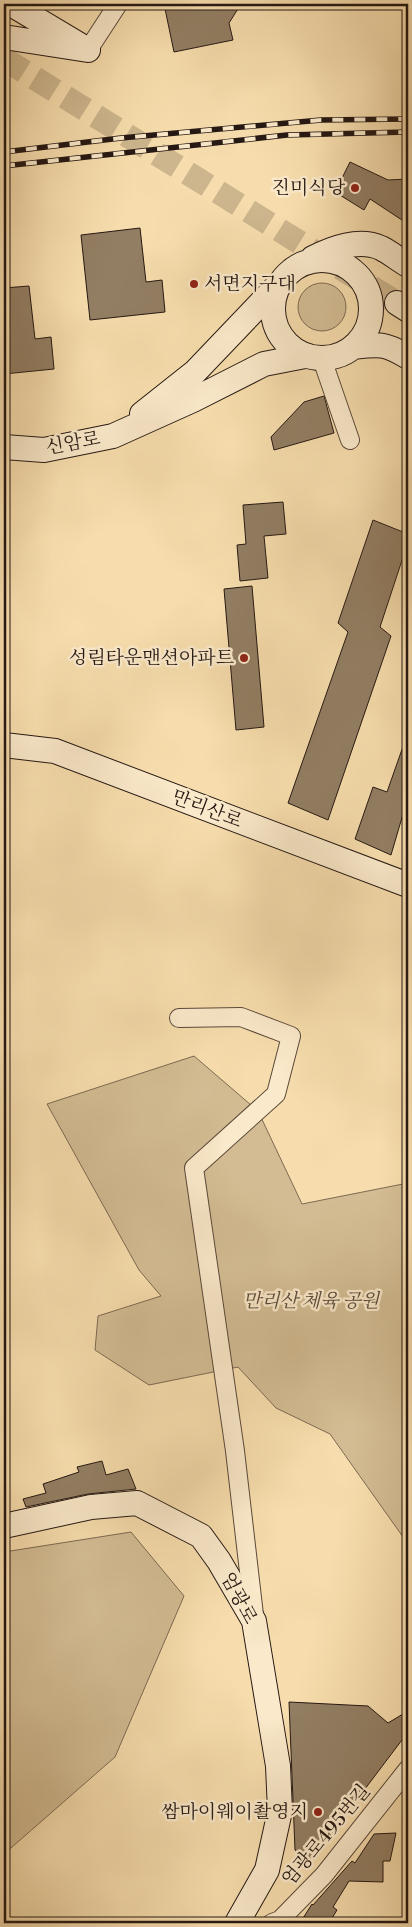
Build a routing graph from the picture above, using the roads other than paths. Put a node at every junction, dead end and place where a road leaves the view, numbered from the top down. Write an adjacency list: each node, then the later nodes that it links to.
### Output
1 (11, 4): 4 (main road)
2 (118, 4): 4 (street)
3 (4, 38): 4 (main road)
4 (88, 50)
5 (302, 263): 6 (main road); 7 (main road); 8 (main road)
6 (408, 265)
7 (278, 285): 9 (main road); 11 (main road)
8 (353, 347): 9 (main road); 10 (main road)
9 (313, 357): 11 (main road); 12 (street)
10 (408, 357)
11 (113, 436): 13 (main road, 신암로)
12 (350, 440)
13 (4, 447)
14 (4, 745): 15 (main road, 만리산로)
15 (408, 885)
16 (179, 1018): 18 (street)
17 (4, 1526): 18 (main road, 엄광로)
18 (254, 1620): 20 (main road, 엄광로)
19 (408, 1769): 21 (street, 엄광로495번길)
20 (238, 1923)
21 (272, 1923)

